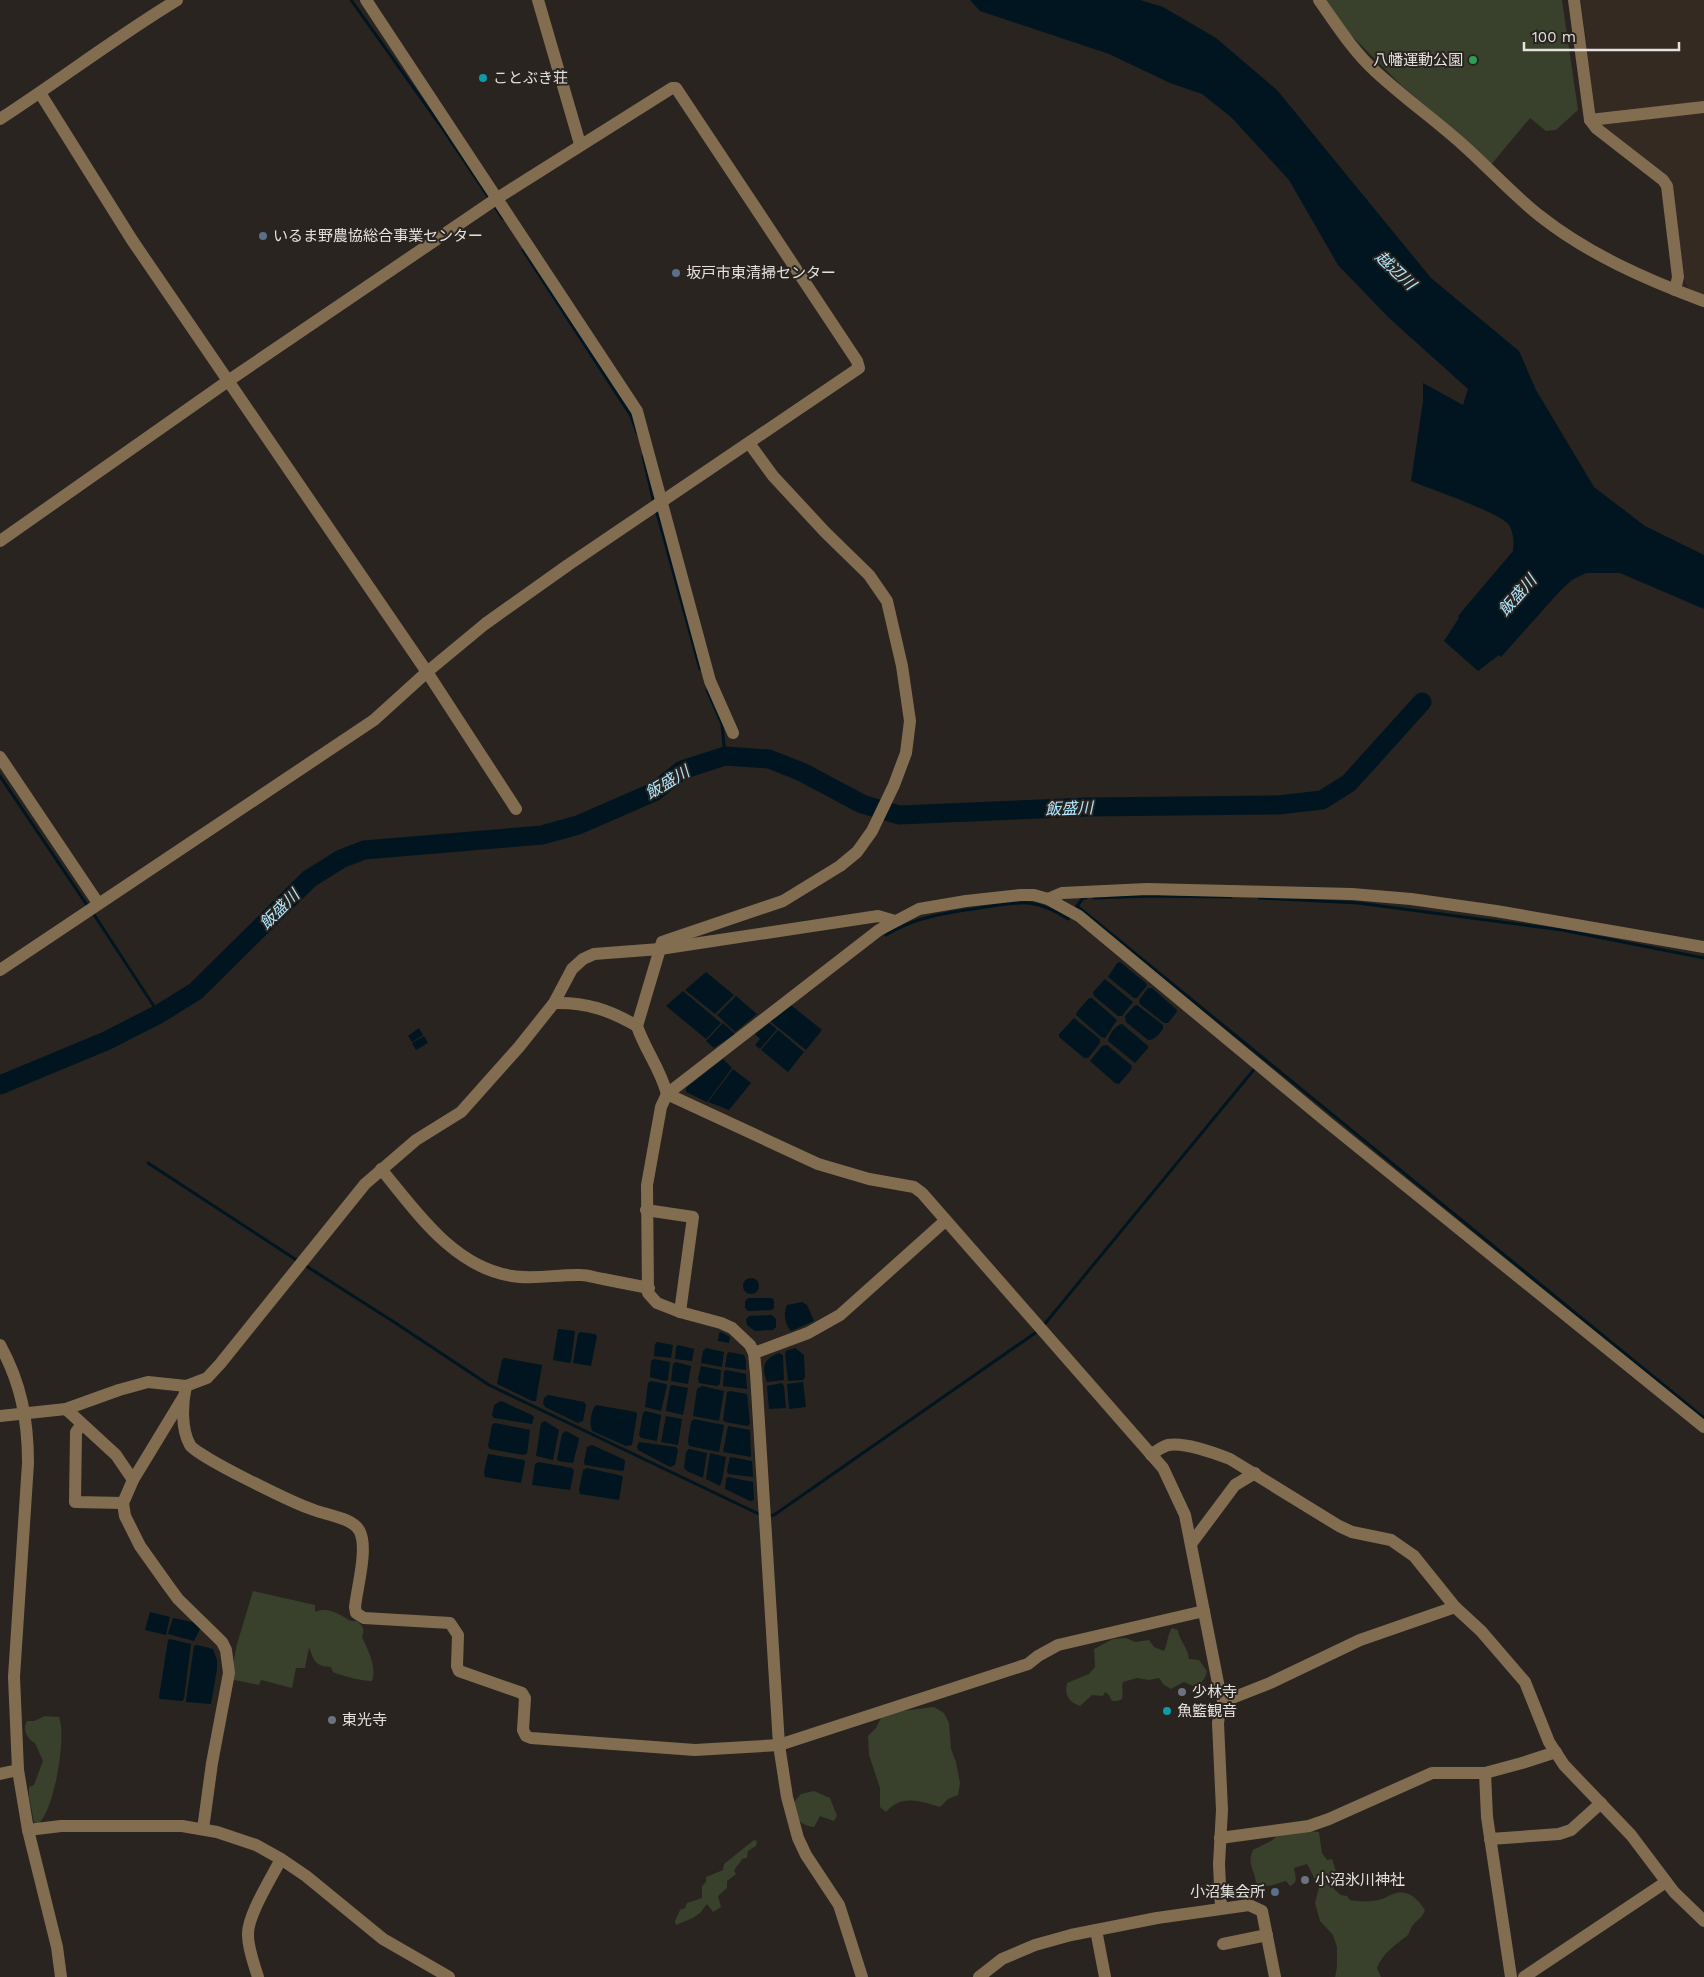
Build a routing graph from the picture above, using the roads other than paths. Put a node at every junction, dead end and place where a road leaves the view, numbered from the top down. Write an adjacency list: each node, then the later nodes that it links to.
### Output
1 (177, 0): 6 (street)
2 (366, 0): 11 (street)
3 (538, 0): 10 (street)
4 (1319, 0): 12 (street)
5 (1574, 0): 9 (street)
6 (40, 93): 8 (street); 14 (street)
7 (1704, 107): 9 (street)
8 (0, 119)
9 (1590, 120): 12 (street)
10 (580, 144): 11 (street); 15 (street)
11 (496, 199): 14 (street); 16 (street)
12 (1675, 290): 13 (street)
13 (1704, 301)
14 (228, 381): 17 (street); 18 (street)
15 (749, 443): 16 (street); 26 (street)
16 (661, 502): 18 (street); 19 (street)
17 (0, 542)
18 (427, 672): 21 (street); 23 (street)
19 (733, 733)
20 (0, 758): 23 (street)
21 (516, 809)
22 (1048, 899): 24 (street); 25 (street); 43 (street)
23 (98, 903): 27 (street)
24 (895, 921): 26 (street); 30 (street)
25 (1704, 947)
26 (660, 949): 28 (street); 29 (street)
27 (0, 970)
28 (554, 1003): 29 (street); 31 (street)
29 (637, 1026): 30 (street)
30 (667, 1094): 32 (street); 33 (street)
31 (381, 1169): 34 (street); 38 (street)
32 (646, 1210): 34 (street); 35 (street)
33 (945, 1221): 37 (street); 44 (street)
34 (649, 1288): 35 (street)
35 (680, 1312): 37 (street)
36 (0, 1345): 40 (street)
37 (754, 1353): 52 (street)
38 (185, 1391): 39 (street); 46 (street); 52 (street)
39 (66, 1409): 40 (street); 42 (street)
40 (25, 1414): 41 (street); 54 (street)
41 (0, 1416)
42 (82, 1424): 46 (street); 47 (street)
43 (1704, 1427)
44 (1151, 1455): 45 (street); 48 (street)
45 (1255, 1473): 48 (street); 49 (street)
46 (133, 1480): 47 (street)
47 (123, 1503): 58 (street)
48 (1191, 1544): 50 (street)
49 (1455, 1607): 51 (street); 53 (street)
50 (1204, 1611): 51 (street); 52 (street)
51 (1224, 1704): 60 (street)
52 (779, 1745): 72 (street)
53 (1556, 1752): 55 (street); 57 (street)
54 (18, 1770): 56 (street); 59 (street)
55 (1485, 1773): 60 (street); 61 (street)
56 (0, 1774)
57 (1601, 1804): 61 (street); 63 (street)
58 (203, 1829): 59 (street); 62 (street)
59 (28, 1830): 69 (street)
60 (1220, 1838): 64 (street)
61 (1490, 1839): 76 (street)
62 (281, 1859): 70 (street); 71 (street)
63 (1666, 1882): 65 (street); 77 (street)
64 (1221, 1908): 66 (street); 67 (street)
65 (1704, 1921)
66 (1096, 1930): 73 (street); 74 (street)
67 (1267, 1935): 68 (street); 75 (street)
68 (1223, 1944)
69 (61, 1977)
70 (258, 1977)
71 (449, 1977)
72 (862, 1977)
73 (979, 1977)
74 (1106, 1977)
75 (1274, 1977)
76 (1511, 1977)
77 (1524, 1977)

